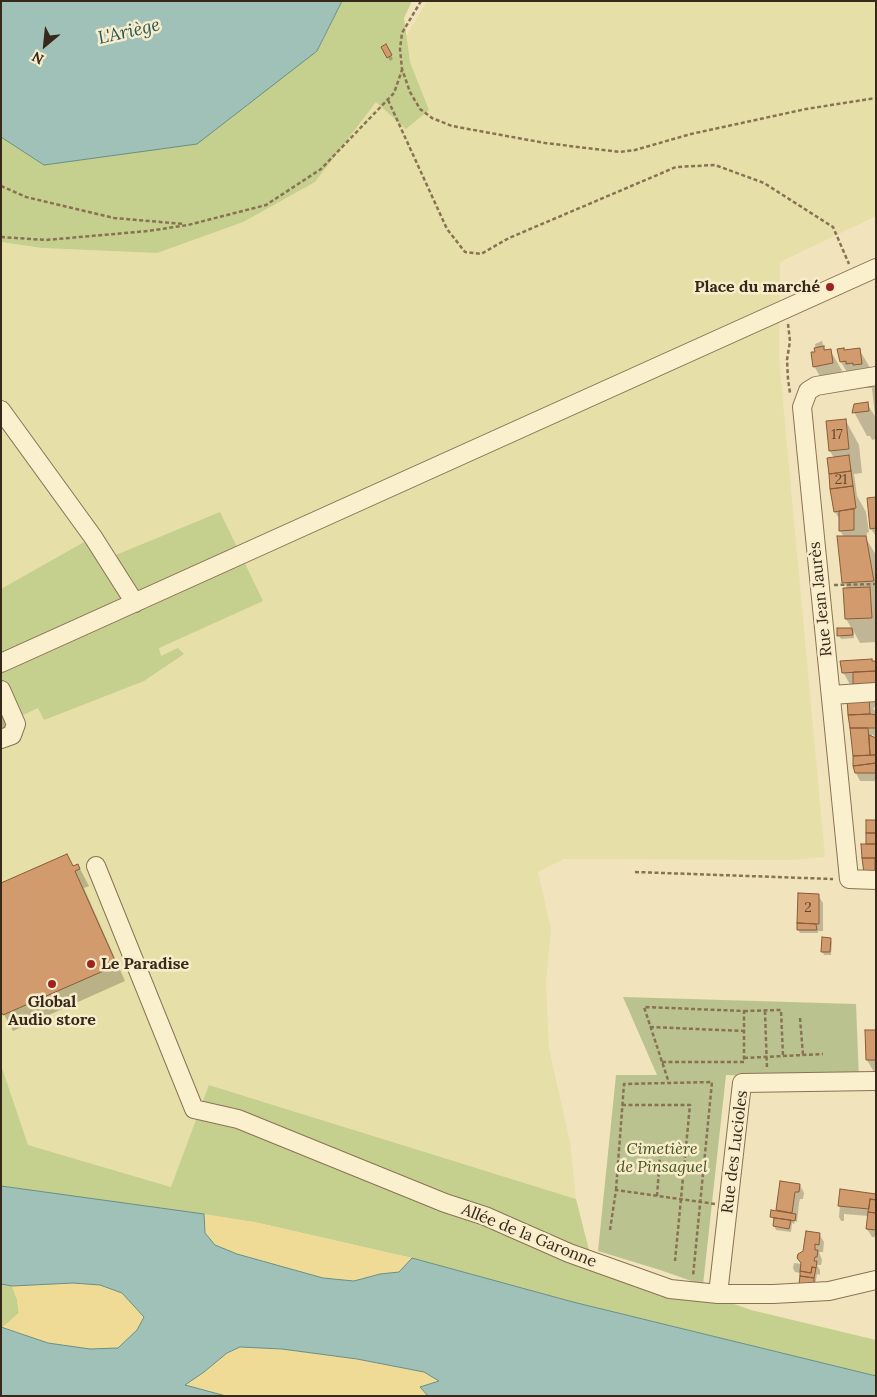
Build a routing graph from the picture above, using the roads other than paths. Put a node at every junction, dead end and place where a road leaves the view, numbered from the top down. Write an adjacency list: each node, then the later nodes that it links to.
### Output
1 (876, 268): 4 (street)
2 (876, 376): 8 (street, Rue Jean Jaurès)
3 (1, 410): 4 (street)
4 (135, 602): 5 (street)
5 (1, 664)
6 (1, 690): 9 (street)
7 (876, 692): 8 (street)
8 (831, 695): 11 (street, Rue Jean Jaurès)
9 (1, 739)
10 (96, 866): 14 (street, Allée de la Garonne)
11 (876, 880)
12 (876, 1081): 14 (street, Rue des Lucioles)
13 (876, 1280): 14 (street, Allée de la Garonne)
14 (718, 1294)

